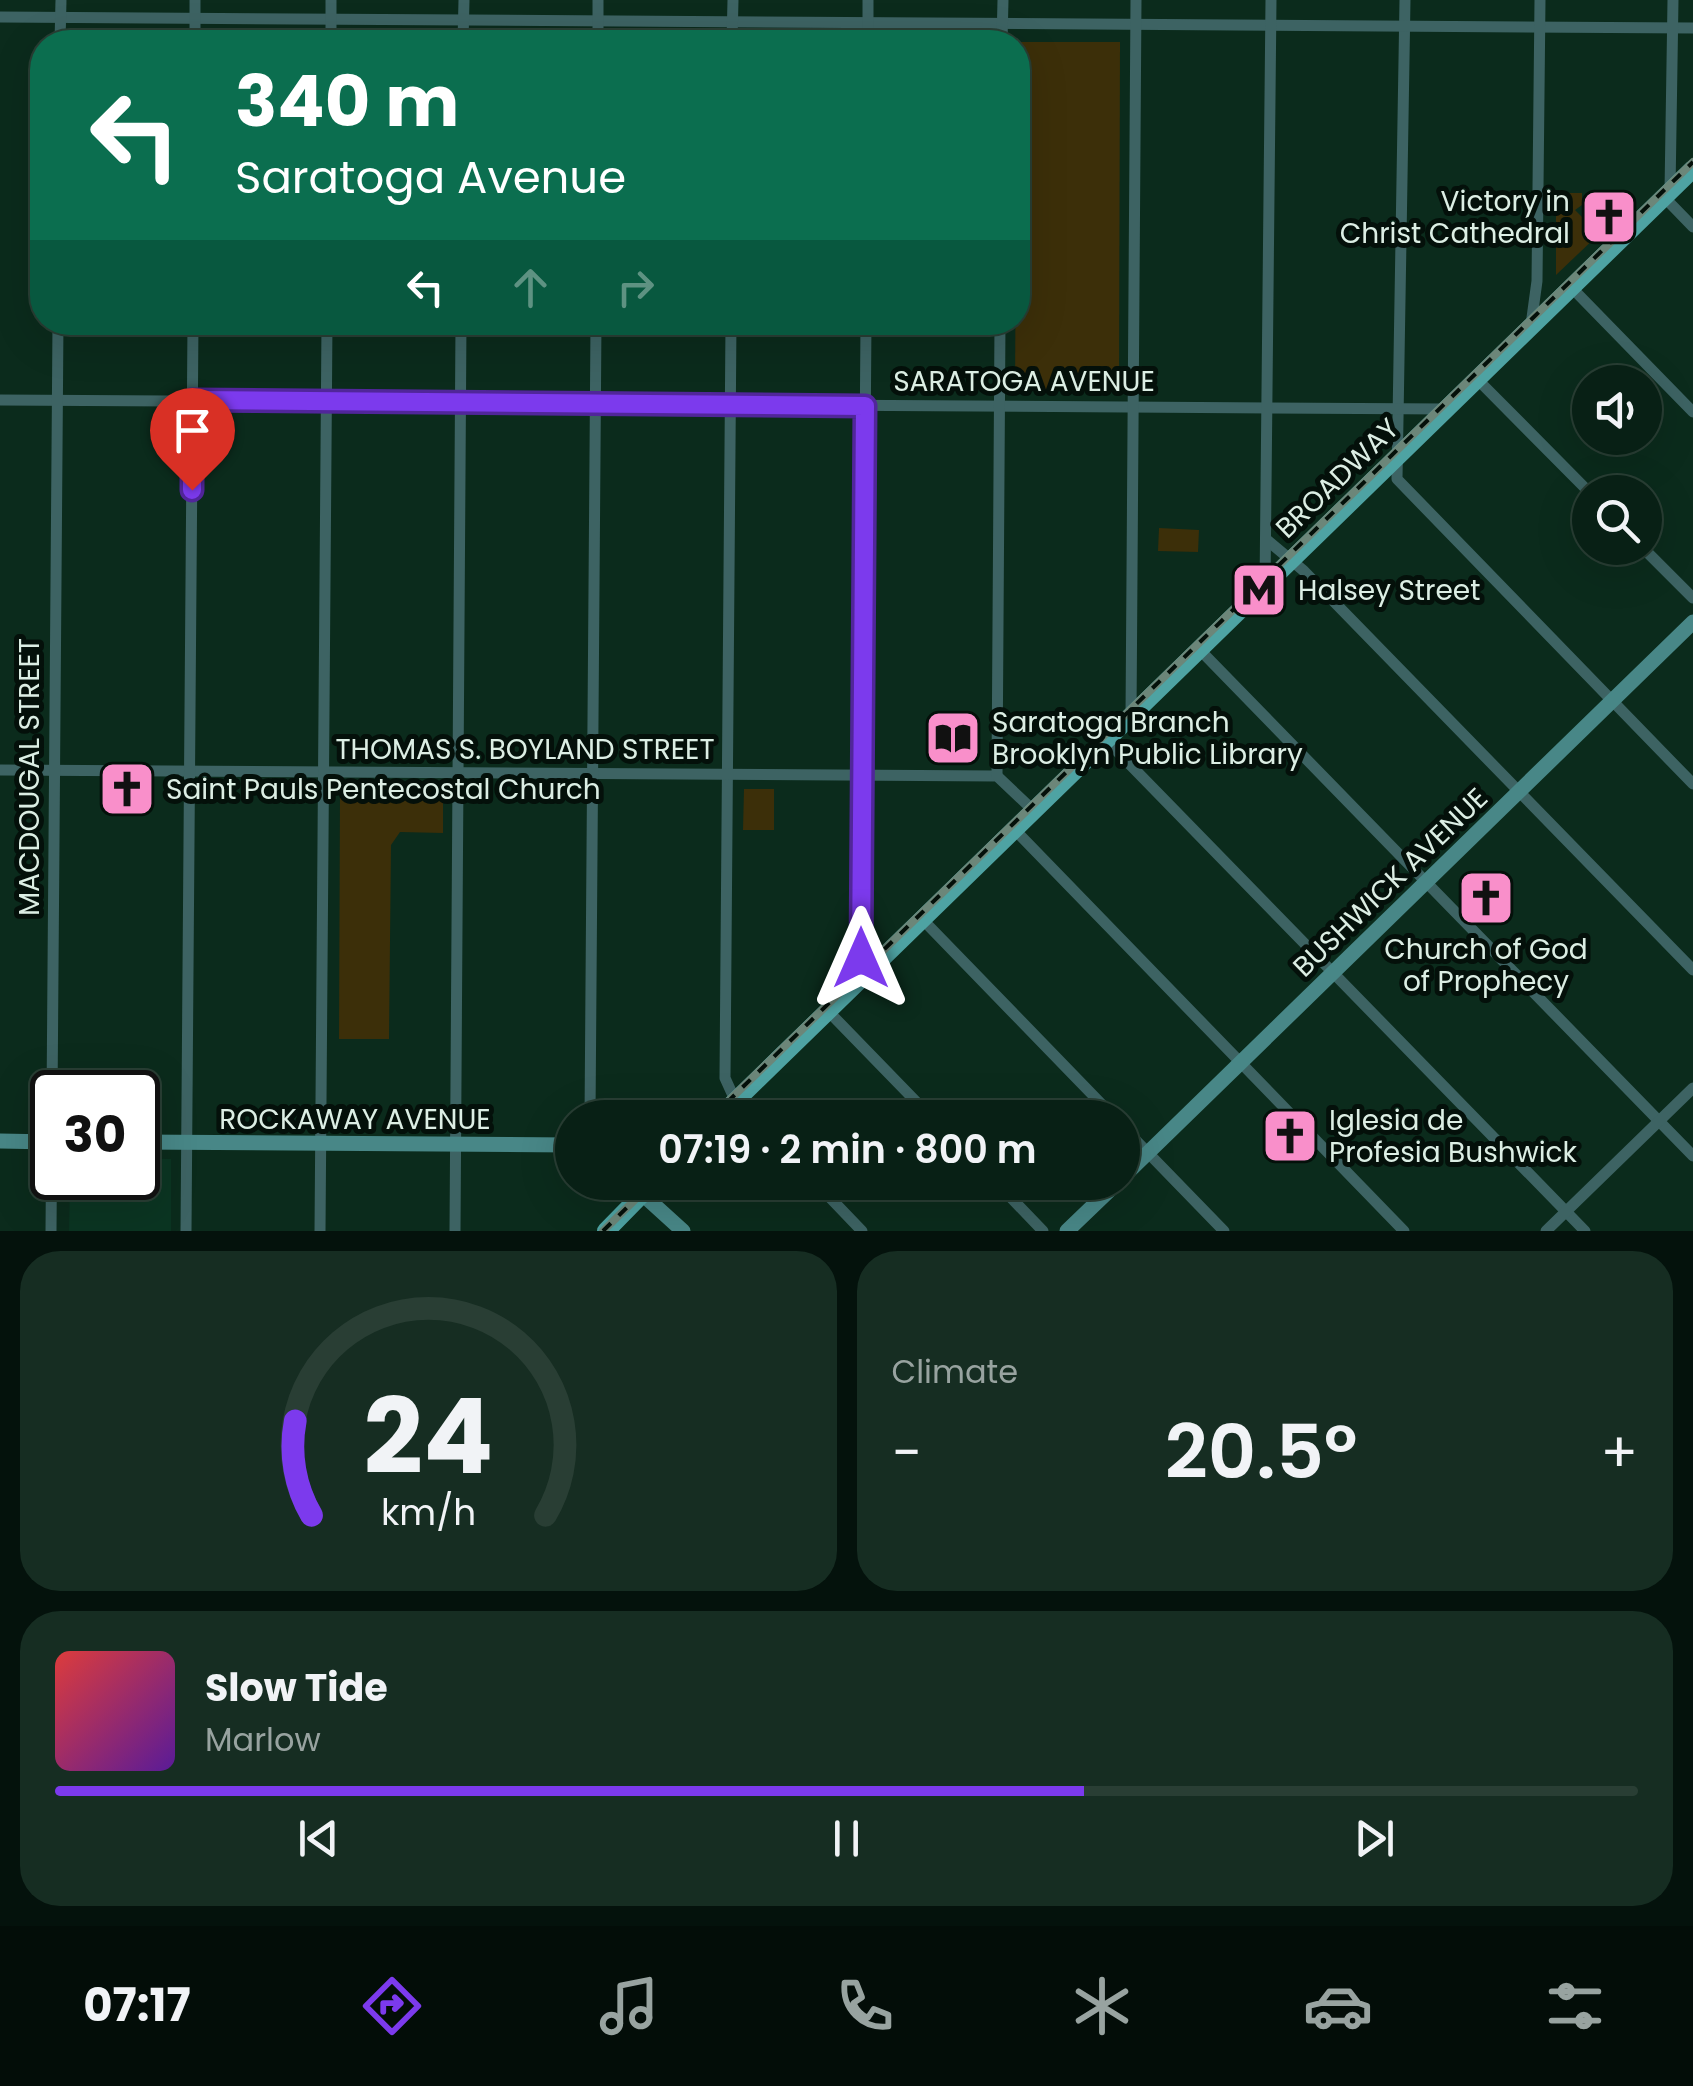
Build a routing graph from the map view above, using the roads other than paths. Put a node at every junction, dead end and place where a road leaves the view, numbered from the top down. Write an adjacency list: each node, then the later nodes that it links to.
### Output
1 (61, 0): 15 (street)
2 (195, 0): 16 (street)
3 (331, 0): 17 (street)
4 (464, 0): 18 (street)
5 (598, 0): 19 (street)
6 (732, 0): 20 (street)
7 (868, 0): 21 (street)
8 (1002, 0): 22 (street)
9 (1136, 0): 23 (street)
10 (1270, 0): 24 (street)
11 (1405, 0): 25 (street)
12 (1540, 0): 26 (street)
13 (1674, 0): 27 (street)
14 (0, 16): 15 (street)
15 (61, 16): 16 (street); 29 (street)
16 (195, 18): 17 (street); 30 (street)
17 (331, 19): 18 (street); 31 (street)
18 (463, 20): 19 (street); 32 (street)
19 (598, 21): 20 (street); 33 (street)
20 (732, 22): 21 (street); 34 (street)
21 (868, 23): 22 (street); 35 (street)
22 (1003, 23): 23 (street); 36 (street)
23 (1136, 24): 24 (street); 63 (street)
24 (1270, 25): 25 (street); 65 (street)
25 (1404, 26): 26 (street); 64 (street)
26 (1539, 27): 27 (street); 41 (street)
27 (1673, 28): 28 (street); 37 (street)
28 (1693, 28)
29 (60, 30)
30 (195, 30)
31 (331, 30)
32 (463, 30)
33 (598, 30)
34 (732, 30)
35 (868, 30)
36 (1003, 30)
37 (1671, 146): 38 (street); 39 (street)
38 (1693, 169): 39 (main road, BROADWAY)
39 (1667, 194): 40 (street); 42 (main road, BROADWAY)
40 (1693, 227)
41 (1537, 281): 43 (street); 44 (street)
42 (1571, 287): 43 (main road, BROADWAY); 67 (street)
43 (1557, 302): 44 (main road, BROADWAY)
44 (1531, 327): 53 (main road, BROADWAY)
45 (58, 335): 55 (street, MACDOUGAL STREET)
46 (193, 335): 56 (street)
47 (327, 335): 57 (street)
48 (461, 335): 58 (street)
49 (596, 335): 59 (street)
50 (731, 335): 60 (street)
51 (866, 335): 61 (street)
52 (1000, 335): 62 (street)
53 (1478, 380): 66 (main road, BROADWAY); 69 (street)
54 (0, 400): 55 (street, SARATOGA AVENUE)
55 (58, 400): 56 (street, SARATOGA AVENUE); 81 (street, MACDOUGAL STREET)
56 (192, 400): 57 (street, SARATOGA AVENUE); 82 (street)
57 (326, 402): 58 (street, SARATOGA AVENUE); 83 (street)
58 (460, 403): 59 (street, SARATOGA AVENUE); 84 (street)
59 (595, 404): 60 (street, SARATOGA AVENUE); 85 (street)
60 (730, 404): 61 (street, SARATOGA AVENUE); 86 (street)
61 (865, 406): 62 (street, SARATOGA AVENUE); 88 (street)
62 (1000, 407): 63 (street, SARATOGA AVENUE); 87 (street)
63 (1134, 407): 65 (street, SARATOGA AVENUE); 78 (street)
64 (1401, 407): 65 (street, SARATOGA AVENUE); 66 (street, SARATOGA AVENUE); 68 (street)
65 (1268, 408): 70 (street)
66 (1447, 410): 68 (main road, BROADWAY)
67 (1693, 412)
68 (1397, 461): 71 (main road, BROADWAY); 77 (street)
69 (1572, 476)
70 (1267, 540): 71 (street); 73 (street)
71 (1291, 560): 73 (main road, BROADWAY); 90 (street)
72 (1660, 565): 74 (street)
73 (1265, 586): 76 (main road, BROADWAY)
74 (1693, 598)
75 (1693, 622): 77 (main road, BUSHWICK AVENUE)
76 (1200, 650): 78 (main road, BROADWAY); 93 (street)
77 (1612, 701): 89 (street); 90 (main road, BUSHWICK AVENUE)
78 (1131, 718): 79 (main road, BROADWAY)
79 (1107, 741): 91 (main road, BROADWAY); 96 (street)
80 (0, 770): 81 (street, THOMAS S. BOYLAND STREET)
81 (54, 771): 82 (street, THOMAS S. BOYLAND STREET); 100 (street, MACDOUGAL STREET)
82 (190, 772): 83 (street, THOMAS S. BOYLAND STREET); 110 (street)
83 (324, 772): 84 (street, THOMAS S. BOYLAND STREET); 111 (street)
84 (458, 774): 85 (street, THOMAS S. BOYLAND STREET); 112 (street)
85 (592, 775): 86 (street, THOMAS S. BOYLAND STREET); 102 (street)
86 (726, 776): 88 (street, THOMAS S. BOYLAND STREET); 103 (street)
87 (996, 776): 88 (street, THOMAS S. BOYLAND STREET); 91 (street)
88 (863, 777): 97 (street)
89 (1693, 784)
90 (1520, 792): 93 (main road, BUSHWICK AVENUE); 95 (street)
91 (1035, 812): 92 (main road, BROADWAY)
92 (1016, 831): 94 (main road, BROADWAY); 99 (street)
93 (1426, 882): 96 (main road, BUSHWICK AVENUE); 106 (street)
94 (923, 920): 97 (main road, BROADWAY); 105 (street)
95 (1693, 970)
96 (1334, 972): 99 (main road, BUSHWICK AVENUE); 124 (street)
97 (861, 979): 98 (main road, BROADWAY)
98 (829, 1012): 103 (main road, BROADWAY); 104 (street)
99 (1241, 1062): 115 (main road, BUSHWICK AVENUE); 135 (street)
100 (52, 1070)
101 (1693, 1088): 106 (street)
102 (590, 1100)
103 (735, 1100)
104 (915, 1100)
105 (1098, 1100)
106 (1659, 1121): 116 (street); 124 (street)
107 (0, 1142): 108 (main road)
108 (30, 1142)
109 (160, 1142): 110 (main road, ROCKAWAY AVENUE)
110 (186, 1142): 111 (main road, ROCKAWAY AVENUE); 126 (street)
111 (321, 1144): 112 (main road, ROCKAWAY AVENUE); 127 (street)
112 (456, 1144): 113 (main road, ROCKAWAY AVENUE); 128 (street)
113 (555, 1145)
114 (1140, 1145): 115 (street)
115 (1148, 1153): 117 (main road, BUSHWICK AVENUE); 134 (street)
116 (1693, 1156)
117 (1140, 1161)
118 (51, 1200): 125 (street, MACDOUGAL STREET)
119 (631, 1200): 129 (main road)
120 (655, 1200): 130 (main road)
121 (832, 1200): 131 (street)
122 (1013, 1200): 132 (street)
123 (1100, 1200): 133 (main road, BUSHWICK AVENUE)
124 (1566, 1212): 136 (street); 137 (street)
125 (50, 1231)
126 (186, 1231)
127 (320, 1231)
128 (455, 1231)
129 (606, 1231)
130 (684, 1231)
131 (862, 1231)
132 (1043, 1231)
133 (1068, 1231)
134 (1224, 1231)
135 (1404, 1231)
136 (1546, 1231)
137 (1585, 1231)

